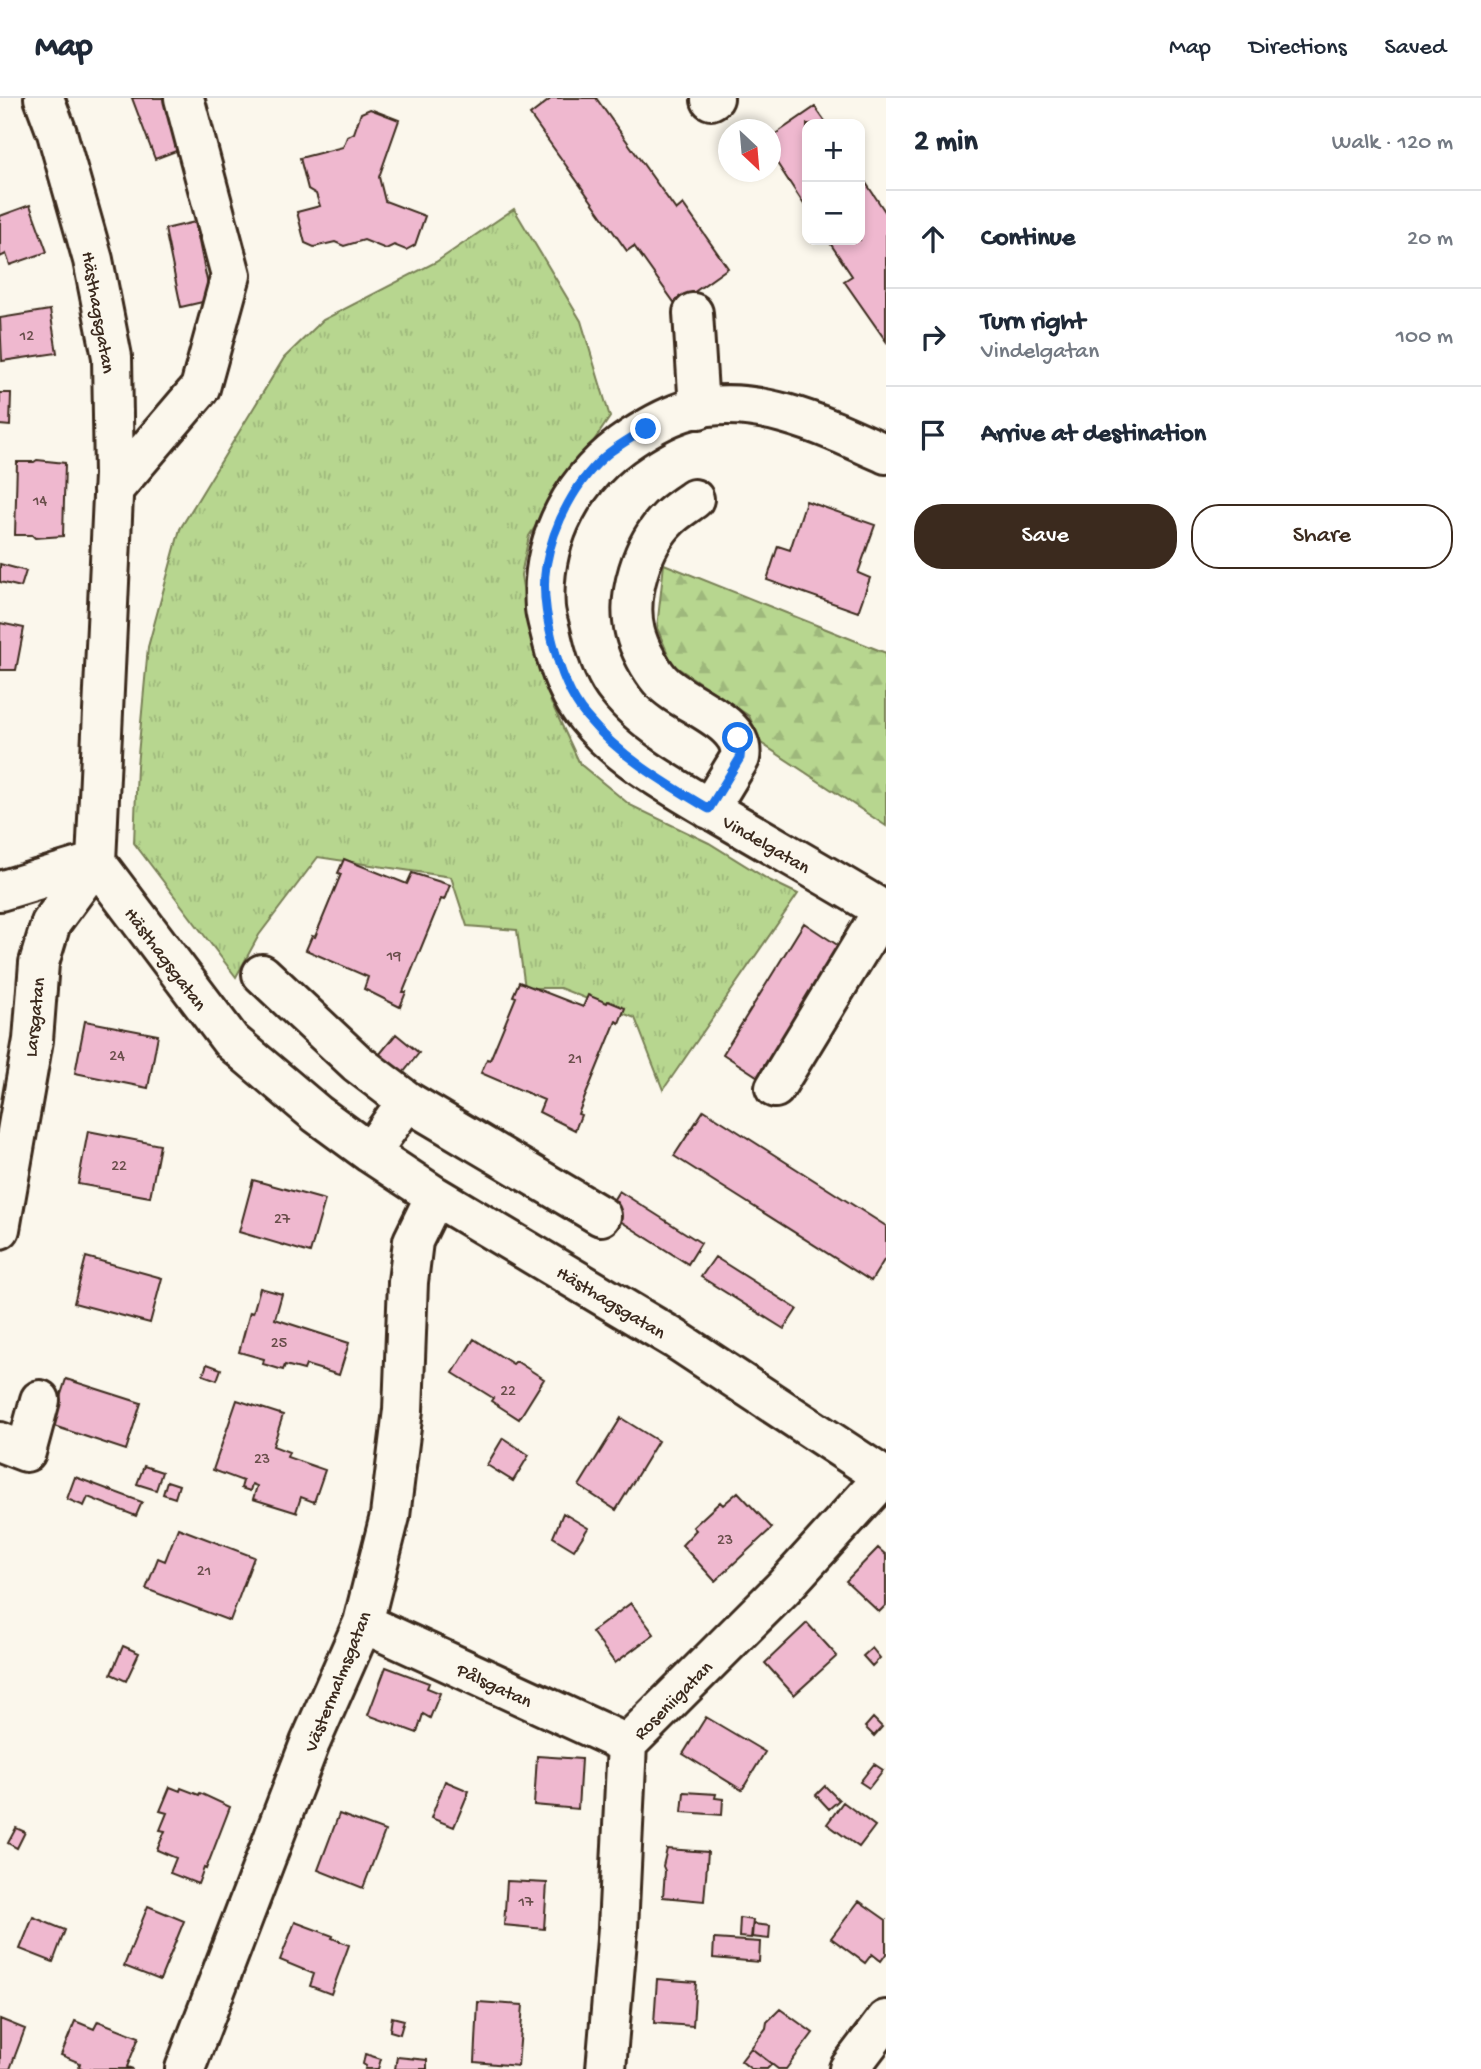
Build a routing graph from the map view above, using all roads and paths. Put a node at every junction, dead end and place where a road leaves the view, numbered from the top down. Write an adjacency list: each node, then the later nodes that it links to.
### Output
1 (44, 98): 6 (street, Hästhagsgatan)
2 (184, 98): 6 (street)
3 (693, 313): 4 (street)
4 (699, 409): 5 (street, Vindelgatan); 8 (street, Vindelgatan)
5 (886, 454)
6 (113, 490): 9 (street, Hästhagsgatan)
7 (694, 499): 8 (street)
8 (709, 809): 11 (street, Vindelgatan)
9 (96, 862): 10 (street); 15 (street, Hästhagsgatan); 18 (street, Larsgatan)
10 (0, 891)
11 (884, 911): 13 (street)
12 (262, 975): 14 (street)
13 (775, 1088)
14 (407, 1101): 15 (street); 17 (street)
15 (370, 1153): 16 (street, Hästhagsgatan)
16 (435, 1196): 21 (street, Hästhagsgatan); 22 (street, Västermalmsgatan)
17 (601, 1216)
18 (0, 1228)
19 (40, 1400): 20 (street)
20 (0, 1442)
21 (885, 1478): 23 (street, Roseniigatan)
22 (363, 1623): 23 (street, Pålsgatan); 25 (street, Västermalmsgatan)
23 (626, 1744): 26 (street, Roseniigatan)
24 (886, 2020): 27 (street)
25 (185, 2069)
26 (606, 2069)
27 (849, 2069)

